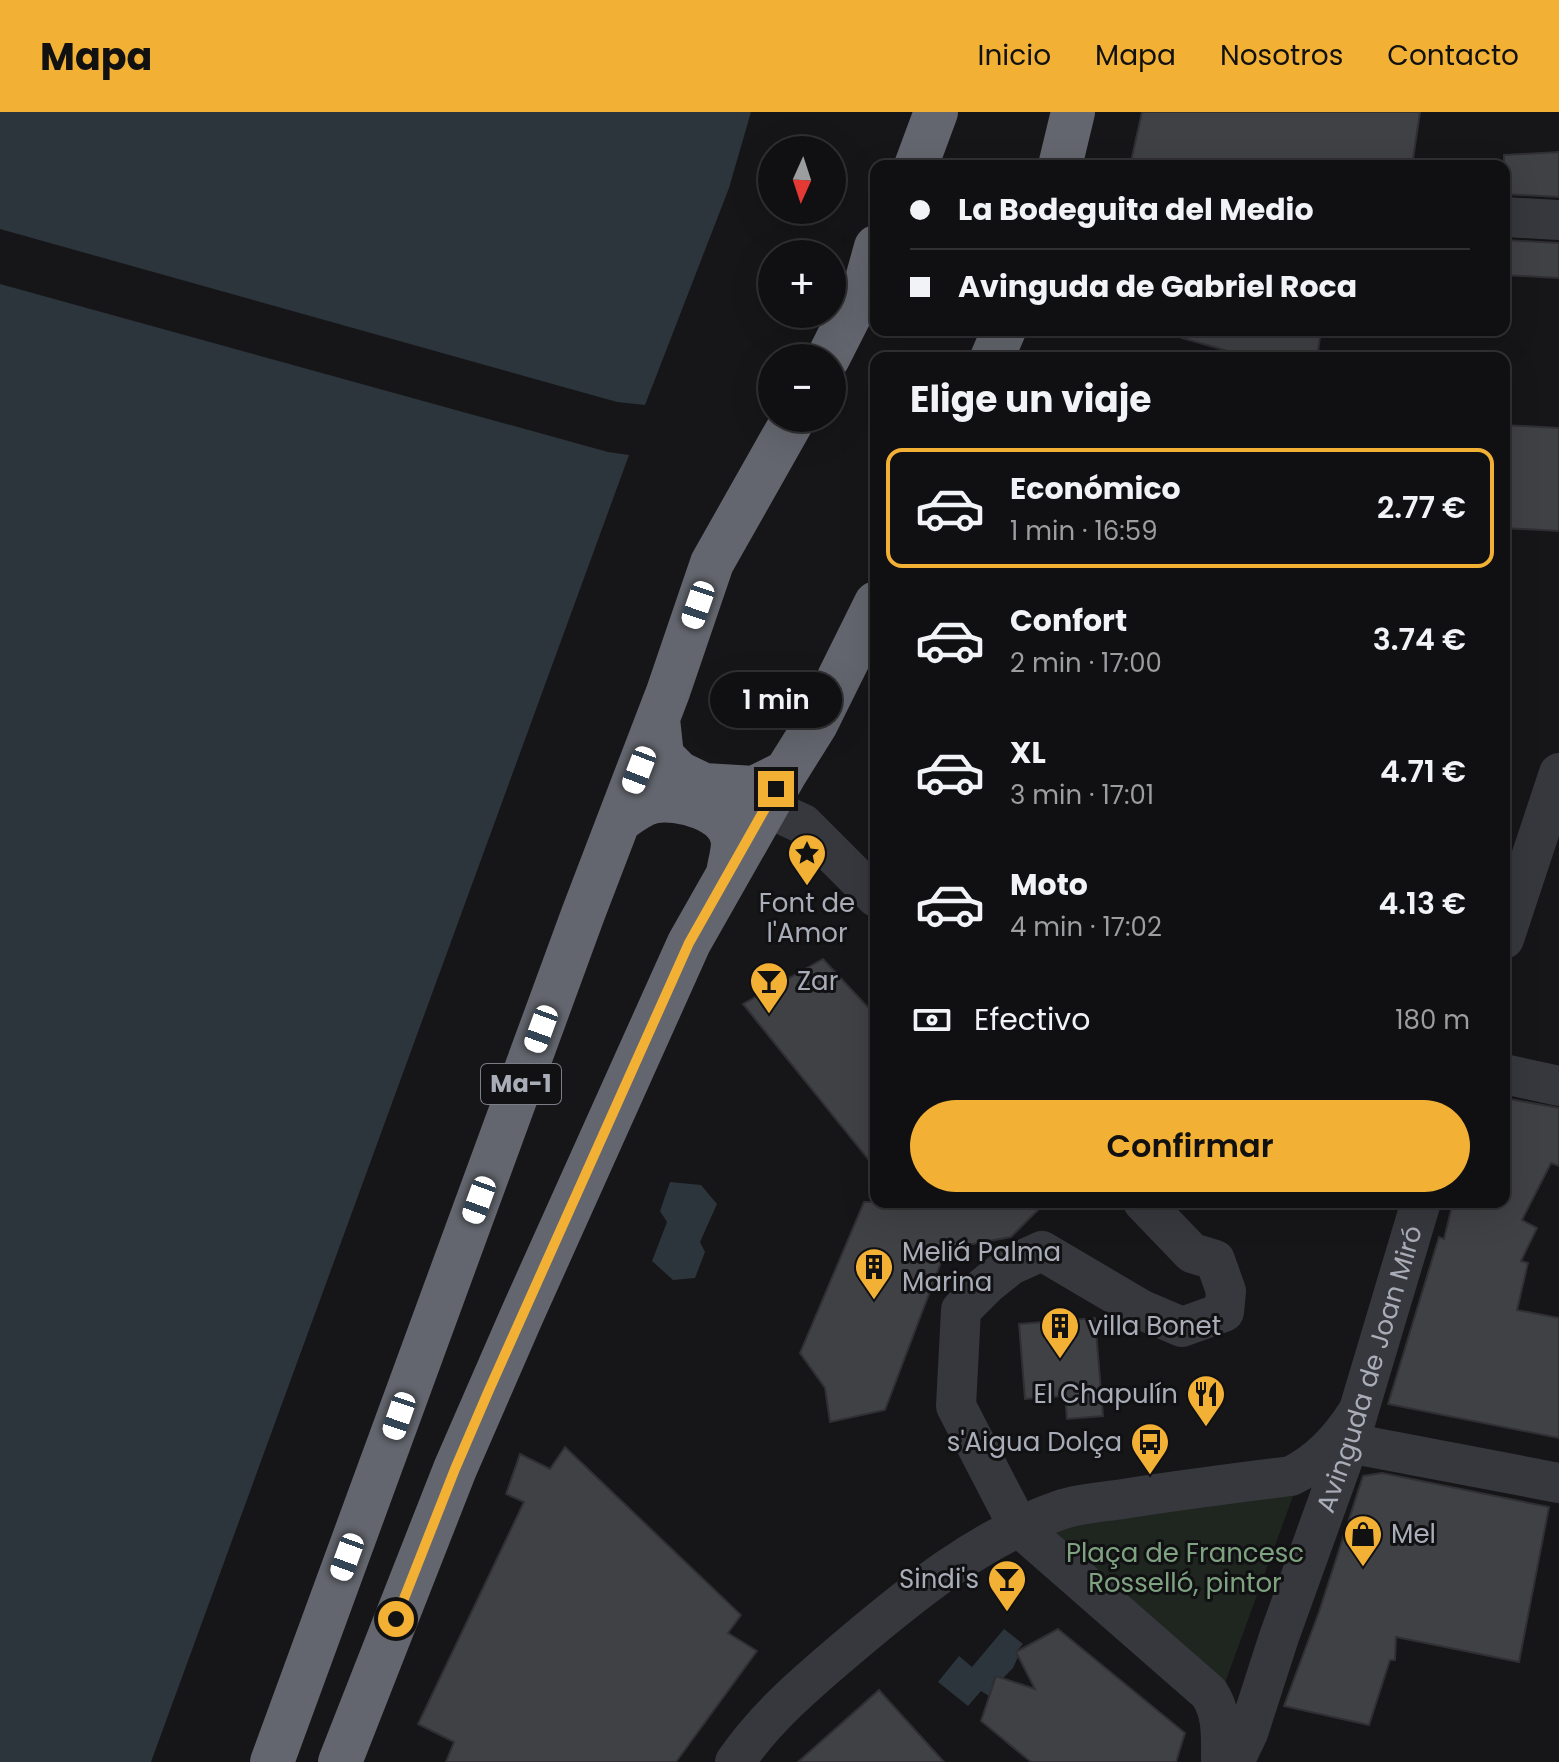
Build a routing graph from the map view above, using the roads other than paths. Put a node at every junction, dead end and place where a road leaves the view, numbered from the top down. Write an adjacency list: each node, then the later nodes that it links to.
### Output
1 (936, 112): 3 (highway)
2 (1073, 112): 4 (highway)
3 (918, 160)
4 (1061, 160)
5 (1510, 217): 6 (street)
6 (1559, 220)
7 (870, 269): 8 (highway)
8 (835, 344)
9 (786, 432): 11 (highway, Ma-1)
10 (870, 615): 13 (highway)
11 (658, 719): 13 (highway); 14 (highway, Ma-1)
12 (1559, 773): 17 (street)
13 (776, 789): 15 (highway); 16 (street)
14 (619, 821): 15 (highway); 25 (highway, Ma-1)
15 (728, 874): 26 (highway)
16 (870, 891)
17 (1510, 921)
18 (1510, 1075): 19 (street)
19 (1559, 1086)
20 (1149, 1208): 24 (street)
21 (1419, 1208): 22 (street, Avinguda de Joan Miró)
22 (1353, 1428): 23 (street); 24 (street); 29 (street, Avinguda de Joan Miró)
23 (1559, 1483)
24 (1018, 1526): 27 (street); 28 (street)
25 (272, 1762)
26 (340, 1762)
27 (735, 1762)
28 (1221, 1762)
29 (1234, 1762)

